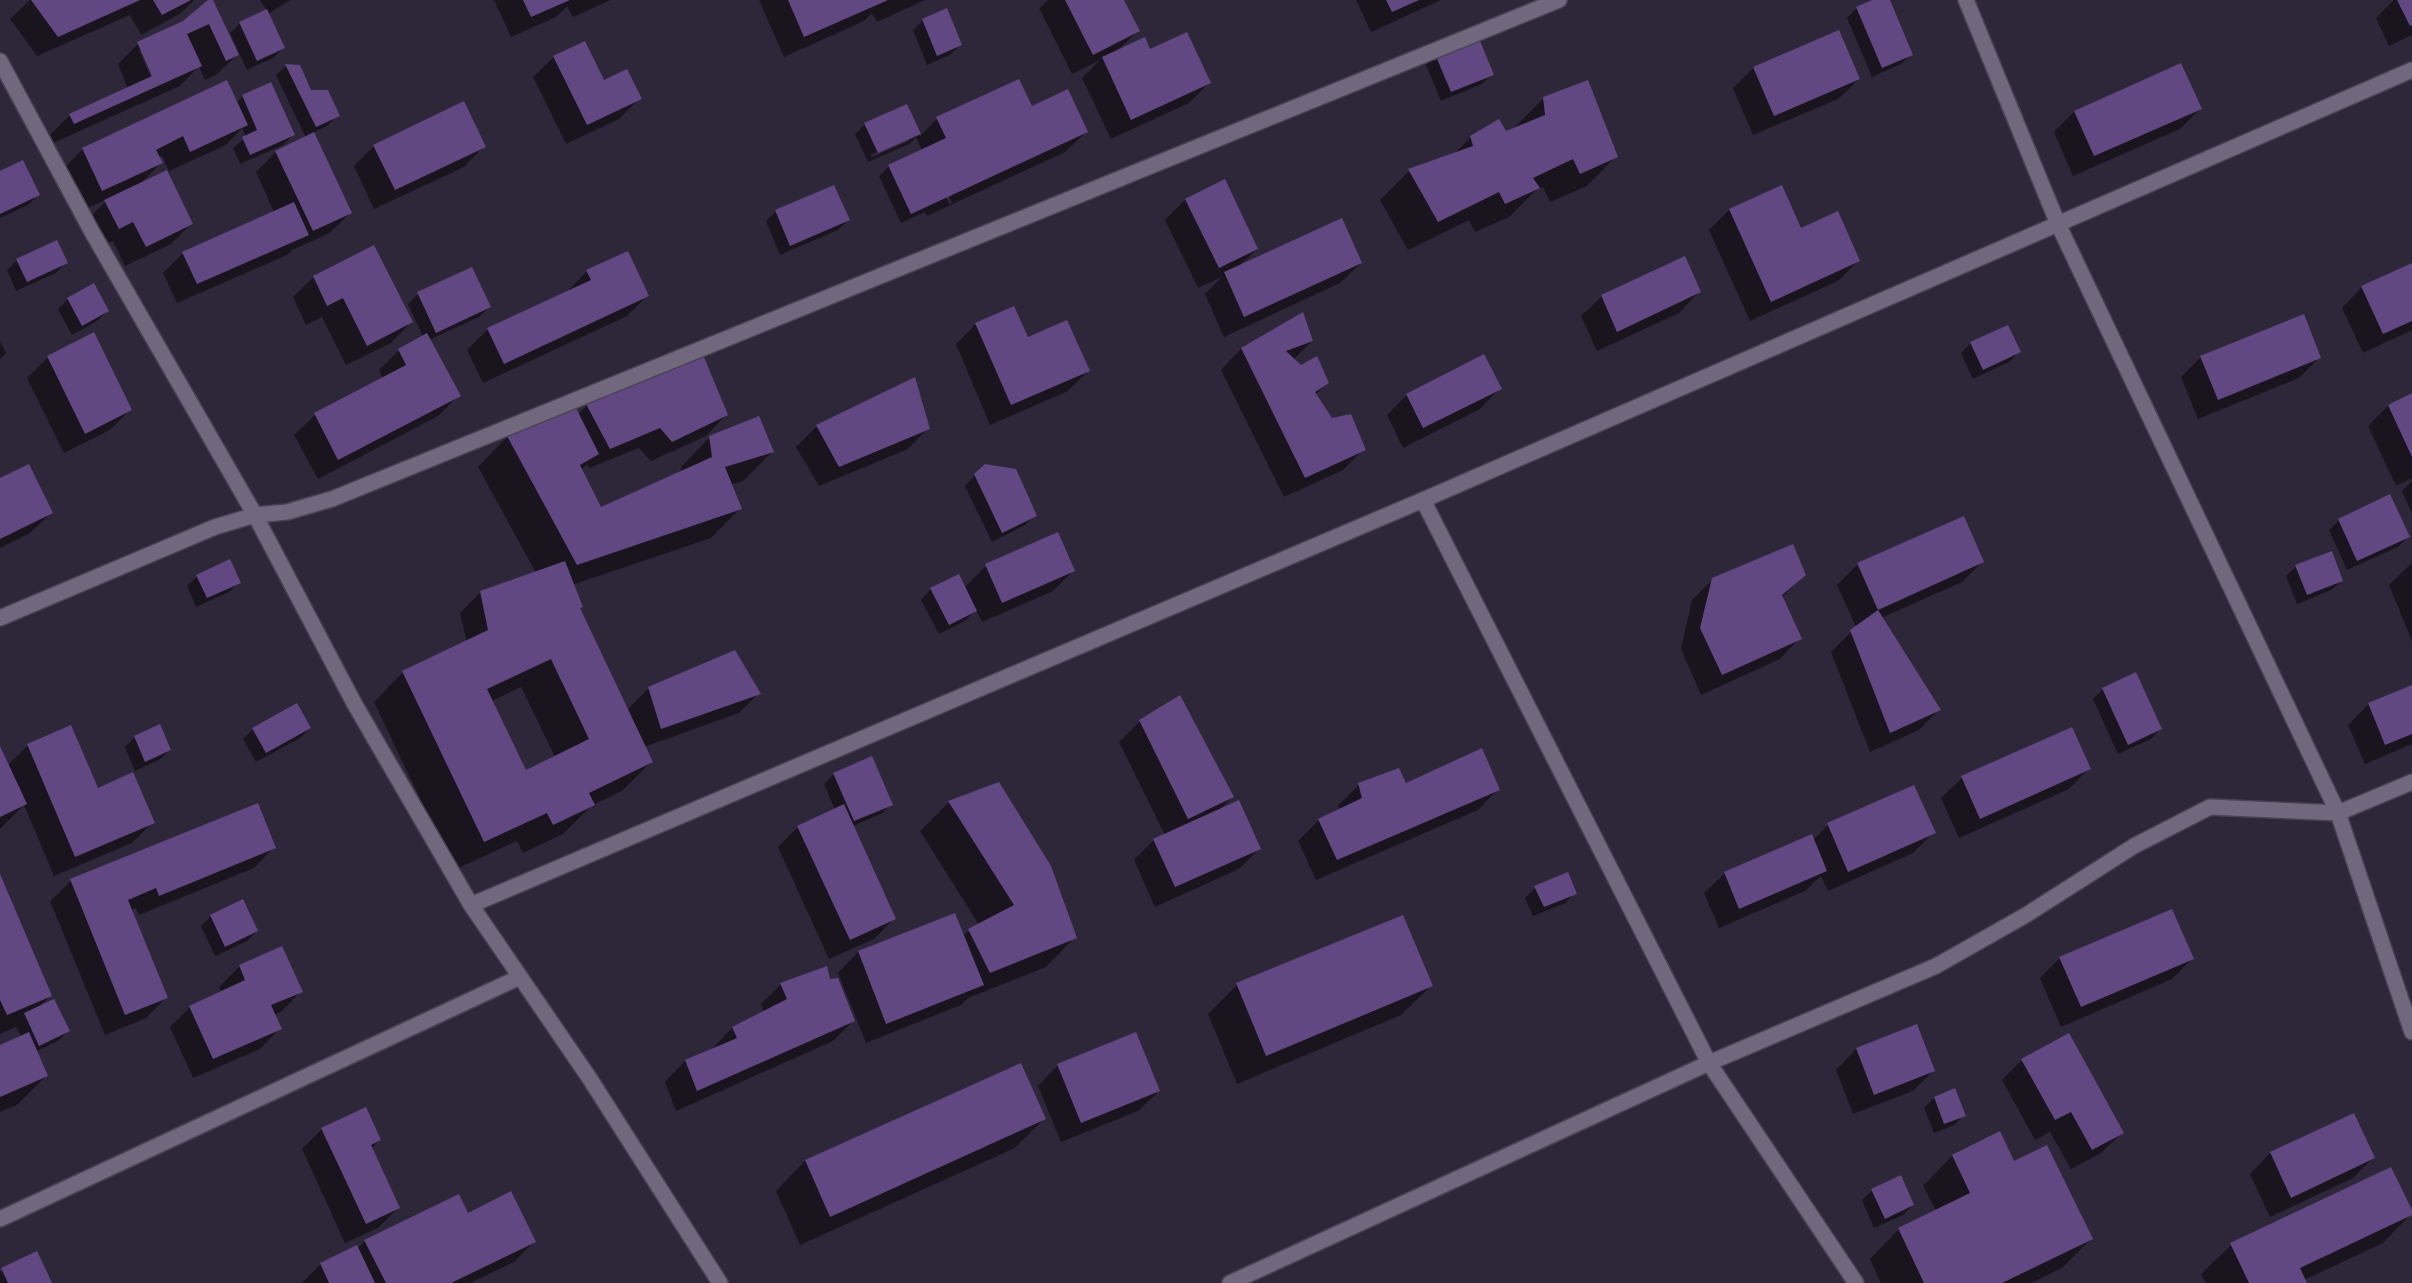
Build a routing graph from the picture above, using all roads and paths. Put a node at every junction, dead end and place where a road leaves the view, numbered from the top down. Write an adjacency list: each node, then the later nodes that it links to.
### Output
1 (1559, 0): 7 (street)
2 (1966, 0): 5 (street)
3 (0, 62): 7 (street)
4 (2412, 70): 5 (street)
5 (2058, 224): 6 (street); 10 (street)
6 (1423, 500): 11 (street); 14 (street)
7 (255, 515): 8 (street); 11 (street)
8 (0, 618)
9 (2412, 782): 10 (street)
10 (2338, 813): 13 (street); 14 (street)
11 (471, 905): 12 (street)
12 (520, 976): 15 (street); 16 (street)
13 (2412, 1032)
14 (1709, 1064): 17 (street); 18 (street)
15 (0, 1219)
16 (720, 1283)
17 (1230, 1283)
18 (1856, 1283)

